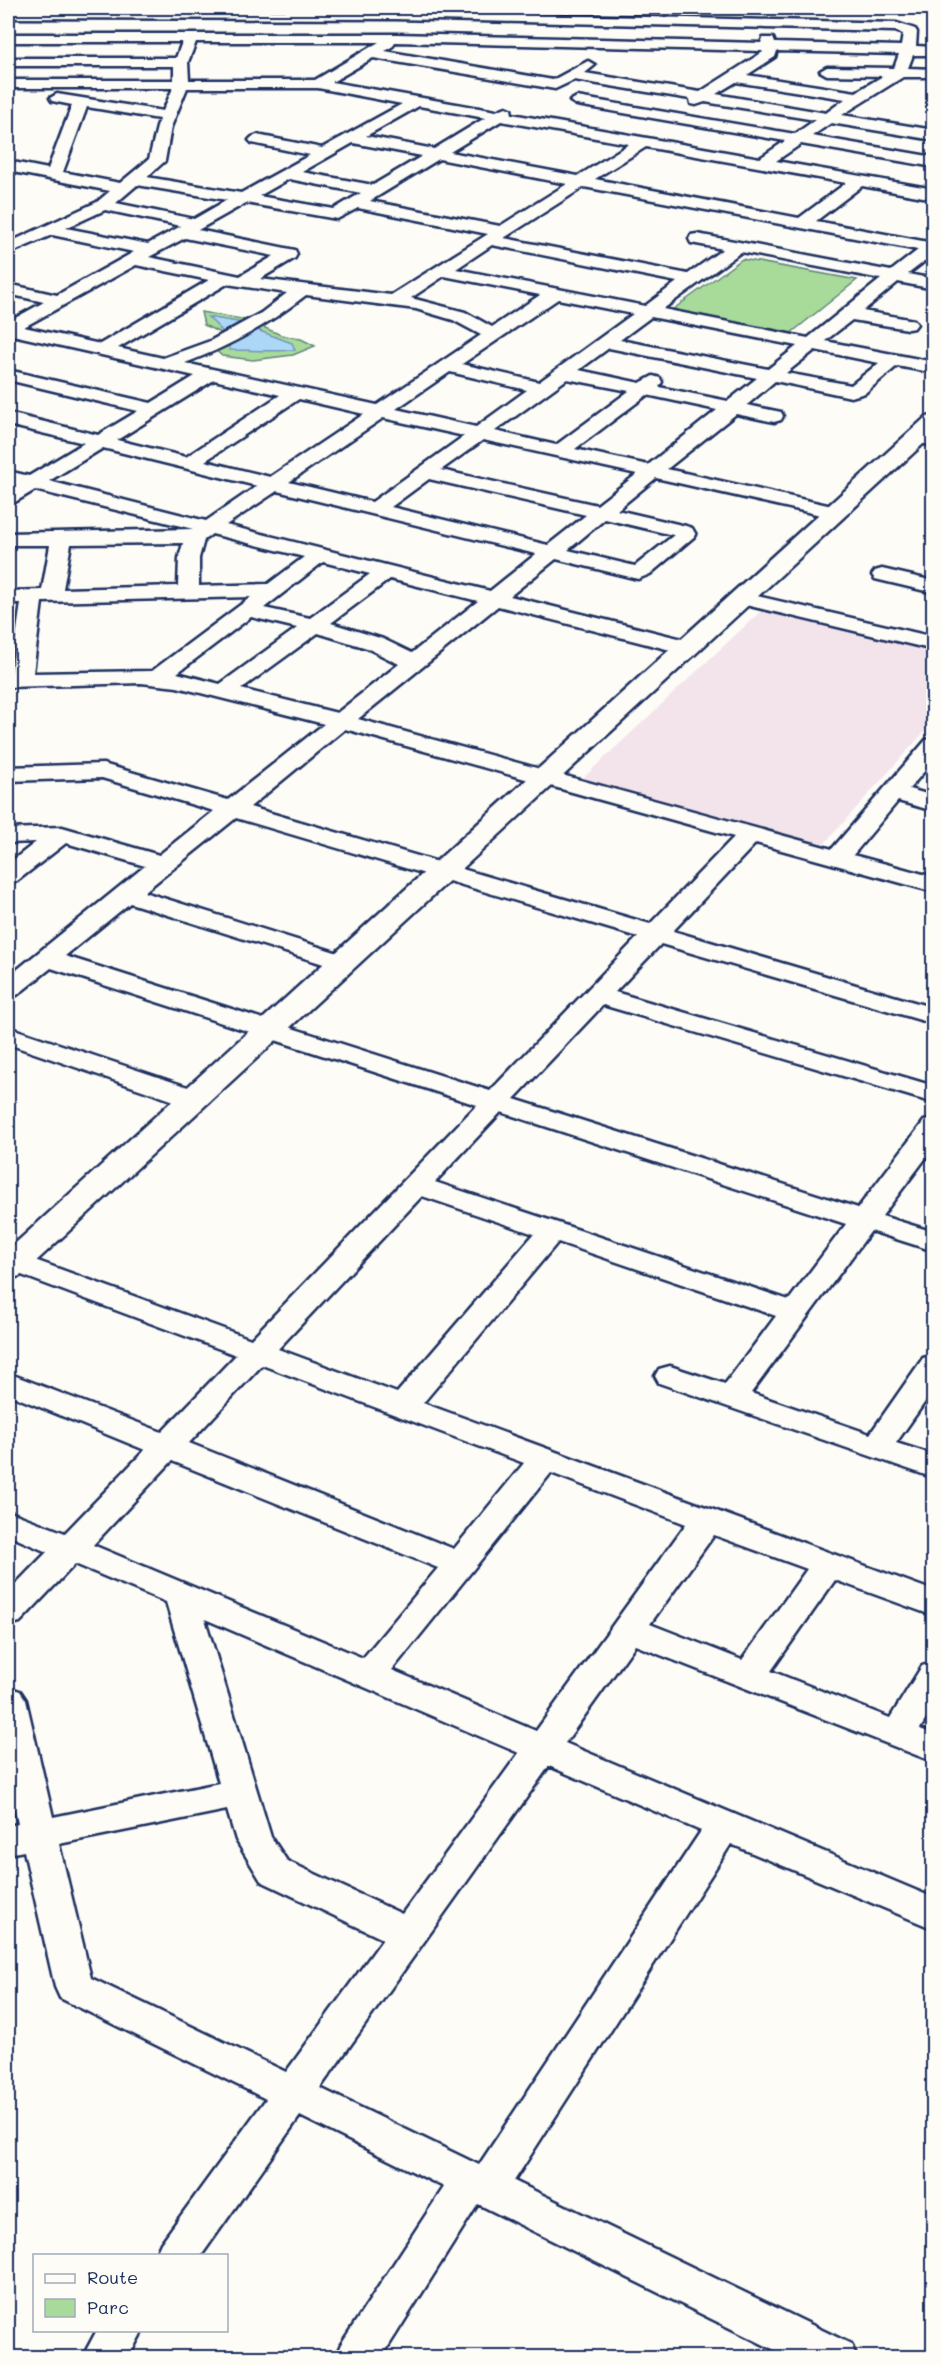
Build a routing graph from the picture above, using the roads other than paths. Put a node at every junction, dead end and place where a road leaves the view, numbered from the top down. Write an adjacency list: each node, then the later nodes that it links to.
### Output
1 (689, 8): 11 (street)
2 (763, 8): 12 (street)
3 (40, 11): 5 (street); 8 (street)
4 (160, 11): 5 (street); 6 (street); 16 (street)
5 (106, 12): 15 (street)
6 (399, 13): 7 (street); 18 (street)
7 (471, 13): 9 (street); 19 (street)
8 (8, 14)
9 (592, 14): 10 (street)
10 (642, 15): 11 (street)
11 (690, 22): 12 (street); 22 (street)
12 (765, 24): 13 (street); 24 (street)
13 (802, 25): 25 (street); 26 (street)
14 (13, 38): 15 (street); 29 (street)
15 (94, 38): 16 (street)
16 (152, 38): 17 (street)
17 (191, 38): 18 (street); 30 (street)
18 (395, 39): 19 (street); 23 (street); 28 (street)
19 (466, 40): 23 (street)
20 (548, 42): 21 (street); 23 (street); 39 (street)
21 (623, 45): 22 (street); 37 (street)
22 (692, 46): 24 (street)
23 (492, 48): 35 (street)
24 (769, 48): 25 (street); 32 (street)
25 (808, 48): 26 (street); 38 (street)
26 (908, 50): 27 (street); 33 (street)
27 (933, 51)
28 (372, 53): 34 (street); 35 (street)
29 (8, 62): 30 (street)
30 (181, 62): 42 (street)
31 (727, 65): 32 (street); 45 (street); 46 (street)
32 (753, 65): 38 (street)
33 (899, 72): 36 (street); 38 (street); 45 (street)
34 (336, 73): 43 (street); 48 (street)
35 (486, 73): 39 (street)
36 (933, 73)
37 (572, 75): 39 (street); 46 (street)
38 (830, 75): 45 (street)
39 (531, 81): 48 (street)
40 (8, 84): 41 (street)
41 (72, 84): 42 (street); 47 (street)
42 (182, 84): 43 (street); 52 (street)
43 (318, 84): 50 (street)
44 (8, 89): 47 (street)
45 (853, 96): 51 (street)
46 (703, 97): 51 (street); 53 (street)
47 (74, 100): 52 (street); 66 (street)
48 (503, 101): 50 (street); 59 (street); 61 (street)
49 (577, 101): 53 (street)
50 (417, 102): 56 (street)
51 (834, 114): 54 (street); 55 (street); 57 (street)
52 (168, 116): 69 (street)
53 (670, 117): 57 (street); 59 (street)
54 (922, 117)
55 (933, 135)
56 (350, 138): 60 (street); 61 (street)
57 (798, 139): 62 (street); 63 (street)
58 (257, 140): 60 (street)
59 (638, 141): 63 (street); 68 (street)
60 (324, 153): 65 (street)
61 (437, 154): 68 (street); 71 (street)
62 (930, 159): 70 (street)
63 (762, 164): 67 (street)
64 (8, 166): 66 (street)
65 (286, 174): 71 (street); 73 (street)
66 (54, 175): 69 (street)
67 (860, 181): 70 (street); 77 (street)
68 (582, 182): 76 (street); 79 (street)
69 (129, 184): 73 (street); 75 (street)
70 (891, 187): 72 (street)
71 (376, 191): 74 (street)
72 (933, 194)
73 (245, 196): 74 (street); 78 (street)
74 (357, 203): 79 (street)
75 (104, 205): 78 (street); 80 (street)
76 (739, 211): 77 (street); 81 (street)
77 (802, 223): 82 (street)
78 (190, 228): 84 (street); 92 (street)
79 (497, 236): 85 (street); 87 (street)
80 (54, 237): 83 (street); 84 (street)
81 (737, 247): 88 (street); 91 (street)
82 (933, 247): 88 (street)
83 (8, 249)
84 (150, 250): 86 (street)
85 (579, 258): 90 (street); 91 (street)
86 (132, 259): 89 (street); 96 (street)
87 (442, 271): 90 (street); 97 (street)
88 (896, 277): 93 (street); 99 (street)
89 (225, 278): 92 (street); 105 (street)
90 (556, 280): 98 (street); 102 (street)
91 (690, 280): 98 (street)
92 (243, 282): 95 (street)
93 (933, 284)
94 (8, 289): 96 (street)
95 (302, 290): 97 (street); 108 (street)
96 (58, 300): 101 (street)
97 (394, 301): 102 (street)
98 (646, 311): 103 (street); 104 (street)
99 (849, 314): 100 (street); 104 (street)
100 (908, 324)
101 (8, 329): 105 (street)
102 (492, 335): 109 (street)
103 (605, 342): 106 (street); 111 (street)
104 (811, 344): 107 (street); 114 (street)
105 (102, 350): 108 (street)
106 (685, 358): 114 (street); 116 (street)
107 (893, 360): 110 (street); 114 (street)
108 (164, 364): 112 (street)
109 (447, 366): 115 (street); 120 (street)
110 (933, 368)
111 (562, 372): 115 (street); 116 (street)
112 (211, 374): 117 (street); 119 (street)
113 (8, 375): 119 (street)
114 (771, 376): 118 (street)
115 (541, 388): 124 (street)
116 (643, 389): 118 (street); 126 (street)
117 (295, 393): 120 (street); 127 (street)
118 (731, 408): 121 (street); 129 (street)
119 (153, 409): 125 (street)
120 (379, 412): 124 (street); 132 (street)
121 (774, 416)
122 (8, 418): 125 (street)
123 (928, 433): 135 (street)
124 (476, 434): 126 (street); 128 (street)
125 (101, 441): 127 (street); 131 (street)
126 (559, 452): 129 (street)
127 (189, 463): 132 (street)
128 (424, 472): 134 (street); 136 (street)
129 (650, 473): 135 (street); 136 (street)
130 (8, 477): 131 (street)
131 (33, 483): 133 (street); 137 (street)
132 (273, 484): 134 (street); 137 (street)
133 (8, 498)
134 (375, 509): 140 (street)
135 (834, 512): 149 (street)
136 (601, 513): 140 (street); 140 (street)
137 (202, 532): 138 (street); 141 (street); 146 (street)
138 (62, 538): 139 (street); 148 (street)
139 (8, 539)
140 (552, 552): 150 (street)
141 (320, 555): 142 (street); 145 (street)
142 (387, 572): 150 (street); 152 (street)
143 (882, 575): 144 (street)
144 (933, 587)
145 (273, 590): 146 (street); 151 (street)
146 (189, 593): 148 (street)
147 (8, 597): 148 (street)
148 (41, 597): 157 (street)
149 (740, 598): 153 (street); 154 (street)
150 (493, 599): 154 (street); 155 (street)
151 (248, 610): 152 (street); 156 (street)
152 (313, 626): 155 (street); 158 (street)
153 (933, 644)
154 (686, 647): 162 (street)
155 (414, 663): 159 (street)
156 (158, 676): 157 (street); 158 (street)
157 (14, 680)
158 (225, 692): 159 (street)
159 (341, 721): 162 (street); 165 (street)
160 (933, 745): 163 (street)
161 (8, 774): 165 (street)
162 (543, 778): 167 (street); 171 (street)
163 (892, 792): 164 (street); 169 (street)
164 (933, 804)
165 (232, 809): 170 (street); 171 (street)
166 (62, 834): 168 (street); 170 (street); 172 (street)
167 (750, 835): 169 (street); 175 (street)
168 (8, 836)
169 (837, 858): 173 (street)
170 (163, 864): 174 (street)
171 (442, 871): 175 (street); 177 (street)
172 (8, 876)
173 (933, 885)
174 (126, 894): 176 (street); 177 (street)
175 (655, 934): 179 (street); 180 (street)
176 (47, 958): 178 (street); 181 (street)
177 (342, 962): 181 (street)
178 (8, 989)
179 (597, 995): 183 (street); 185 (street)
180 (933, 1016)
181 (269, 1029): 184 (street); 185 (street)
182 (8, 1035): 184 (street)
183 (933, 1095)
184 (193, 1098): 191 (street)
185 (495, 1102): 187 (street); 188 (street)
186 (933, 1127): 188 (street)
187 (416, 1185): 189 (street); 193 (street)
188 (864, 1220): 190 (street); 192 (street)
189 (552, 1231): 192 (street); 198 (street)
190 (933, 1242)
191 (11, 1265): 193 (street)
192 (795, 1312): 197 (street)
193 (256, 1352): 198 (street); 199 (street)
194 (933, 1365): 200 (street)
195 (670, 1376): 197 (street)
196 (8, 1383): 199 (street)
197 (730, 1397): 200 (street)
198 (403, 1406): 201 (street)
199 (166, 1446): 205 (street); 206 (street)
200 (877, 1448): 202 (street)
201 (545, 1459): 203 (street); 206 (street)
202 (933, 1467)
203 (707, 1520): 207 (street); 211 (street)
204 (8, 1522): 205 (street)
205 (69, 1548): 208 (street); 210 (street)
206 (460, 1564): 212 (street)
207 (828, 1565): 209 (street); 214 (street)
208 (181, 1596): 212 (street); 219 (street)
209 (933, 1604)
210 (8, 1613)
211 (629, 1629): 214 (street); 217 (street)
212 (369, 1675): 217 (street)
213 (933, 1675): 216 (street)
214 (749, 1676): 216 (street)
215 (8, 1700): 221 (street)
216 (898, 1735): 218 (street)
217 (542, 1749): 220 (street); 223 (street)
218 (933, 1749)
219 (240, 1793): 221 (street); 223 (street)
220 (724, 1826): 222 (street); 225 (street)
221 (23, 1836): 224 (street)
222 (933, 1914)
223 (409, 1934): 224 (street)
224 (292, 2093): 225 (street); 226 (street)
225 (479, 2184): 229 (street); 230 (street)
226 (177, 2254)
227 (121, 2332): 228 (street)
228 (103, 2358)
229 (356, 2358)
230 (836, 2358)

